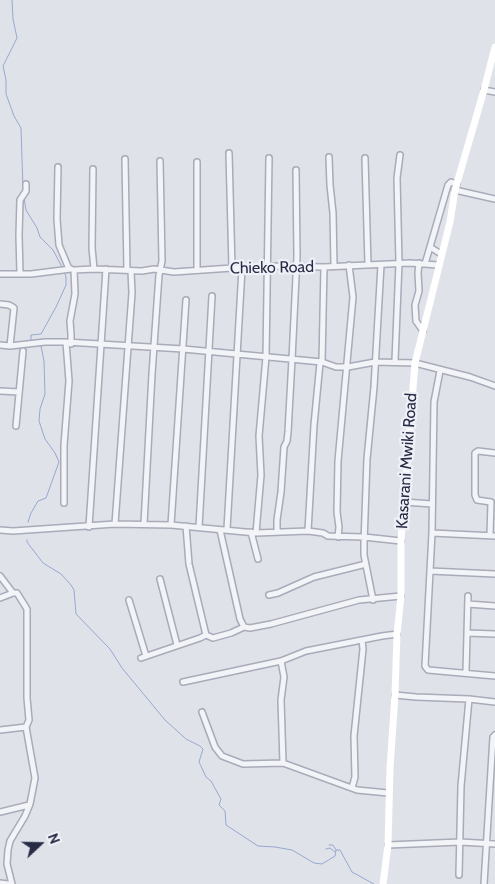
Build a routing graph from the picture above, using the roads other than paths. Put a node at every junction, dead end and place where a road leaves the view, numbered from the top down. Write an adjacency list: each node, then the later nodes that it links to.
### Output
1 (495, 47): 2 (main road, Kasarani Mwiki Road)
2 (484, 90): 3 (street); 16 (main road, Kasarani Mwiki Road)
3 (495, 92)
4 (229, 153): 34 (street)
5 (400, 155): 25 (street)
6 (329, 157): 32 (street)
7 (269, 158): 30 (street)
8 (365, 158): 28 (street)
9 (125, 159): 39 (street)
10 (160, 161): 40 (street)
11 (197, 162): 41 (street)
12 (58, 167): 36 (street)
13 (93, 169): 37 (street)
14 (296, 170): 31 (street)
15 (26, 184): 43 (street)
16 (456, 187): 17 (street); 18 (street); 19 (main road, Kasarani Mwiki Road)
17 (495, 199)
18 (442, 210): 19 (street); 20 (street)
19 (451, 212): 21 (main road, Kasarani Mwiki Road)
20 (439, 221): 21 (street); 22 (street)
21 (450, 222): 23 (main road, Kasarani Mwiki Road)
22 (430, 247): 23 (street); 26 (street)
23 (441, 254): 29 (main road, Kasarani Mwiki Road)
24 (382, 264): 25 (street, Chieko Road); 28 (street, Chieko Road); 61 (street)
25 (399, 264): 26 (street, Chieko Road); 62 (street)
26 (422, 264): 29 (street, Chieko Road); 47 (street)
27 (349, 265): 28 (street, Chieko Road); 32 (street, Chieko Road); 64 (street)
28 (368, 265)
29 (438, 265): 47 (main road, Kasarani Mwiki Road)
30 (267, 266): 31 (street, Chieko Road); 35 (street, Chieko Road); 58 (street)
31 (296, 266): 33 (street, Chieko Road); 59 (street)
32 (334, 266): 33 (street, Chieko Road)
33 (324, 267): 60 (street)
34 (232, 268): 35 (street, Chieko Road); 41 (street, Chieko Road)
35 (242, 268): 57 (street)
36 (67, 269): 37 (street, Chieko Road); 43 (street, Chieko Road); 48 (street)
37 (94, 269): 38 (street, Chieko Road)
38 (106, 269): 39 (street, Chieko Road); 50 (street)
39 (129, 270): 40 (street, Chieko Road); 52 (street)
40 (161, 270): 41 (street, Chieko Road); 53 (street)
41 (197, 270)
42 (0, 274): 43 (street, Chieko Road)
43 (20, 274)
44 (212, 296): 56 (street)
45 (186, 300): 54 (street)
46 (0, 304): 51 (street)
47 (422, 331): 63 (main road, Kasarani Mwiki Road)
48 (68, 343): 50 (street); 51 (street); 72 (street)
49 (0, 345): 51 (street)
50 (101, 345): 52 (street); 78 (street)
51 (10, 346)
52 (128, 346): 53 (street); 74 (street)
53 (154, 348): 54 (street); 75 (street)
54 (183, 349): 56 (street); 76 (street)
55 (23, 351): 68 (street)
56 (208, 352): 57 (street); 79 (street)
57 (238, 354): 58 (street); 80 (street)
58 (266, 357): 59 (street); 84 (street)
59 (292, 359): 60 (street); 85 (street)
60 (321, 362): 64 (street); 83 (street)
61 (375, 362): 62 (street); 64 (street); 89 (street)
62 (395, 362): 63 (street)
63 (415, 363): 65 (street); 71 (main road, Kasarani Mwiki Road)
64 (348, 367): 87 (street)
65 (440, 371): 66 (street); 73 (street)
66 (495, 386)
67 (0, 391): 68 (street)
68 (19, 392): 69 (street)
69 (16, 426)
70 (495, 453): 88 (street)
71 (404, 502): 73 (street); 90 (main road, Kasarani Mwiki Road)
72 (64, 503)
73 (432, 504): 86 (street)
74 (116, 524): 75 (street); 78 (street)
75 (144, 524): 76 (street)
76 (171, 525): 77 (street)
77 (186, 526): 79 (street); 110 (street)
78 (88, 527): 81 (street)
79 (199, 527): 82 (street)
80 (227, 529): 82 (street); 84 (street)
81 (0, 530)
82 (220, 530): 106 (street)
83 (308, 531): 85 (street); 87 (street)
84 (254, 532): 85 (street); 91 (street)
85 (277, 532)
86 (432, 533): 88 (street); 93 (street)
87 (338, 536): 89 (street)
88 (492, 536)
89 (364, 537): 90 (street); 92 (street)
90 (402, 541): 99 (main road, Kasarani Mwiki Road)
91 (258, 559)
92 (366, 564): 98 (street); 103 (street)
93 (430, 571): 94 (street); 114 (street)
94 (495, 574)
95 (0, 576): 97 (street)
96 (160, 579): 112 (street)
97 (13, 593): 101 (street); 121 (street)
98 (269, 595)
99 (401, 596): 103 (street); 108 (main road, Kasarani Mwiki Road)
100 (468, 596): 104 (street)
101 (0, 598)
102 (129, 600): 112 (street)
103 (373, 600): 106 (street)
104 (468, 604): 105 (street); 107 (street)
105 (495, 606)
106 (244, 627): 110 (street)
107 (467, 633): 109 (street); 114 (street)
108 (397, 634): 111 (street); 117 (main road, Kasarani Mwiki Road)
109 (495, 634)
110 (206, 635): 112 (street)
111 (362, 640): 113 (street); 125 (street)
112 (177, 645)
113 (281, 660): 116 (street); 124 (street)
114 (466, 672): 115 (street)
115 (495, 676)
116 (183, 682)
117 (396, 695): 118 (street); 126 (main road, Kasarani Mwiki Road)
118 (469, 699): 119 (street); 129 (street)
119 (495, 702)
120 (202, 712): 124 (street)
121 (26, 726): 122 (street); 127 (street)
122 (0, 730)
123 (495, 735): 130 (street)
124 (283, 763): 125 (street)
125 (352, 788): 126 (street)
126 (388, 793): 132 (main road, Kasarani Mwiki Road)
127 (29, 805): 128 (street); 136 (street)
128 (0, 812)
129 (460, 842): 130 (street); 132 (street); 133 (street)
130 (486, 844): 131 (street); 138 (street)
131 (495, 844)
132 (388, 845): 137 (main road, Kasarani Mwiki Road)
133 (459, 876)
134 (0, 883): 135 (street)
135 (8, 884)
136 (12, 884)
137 (383, 884)
138 (484, 884)

